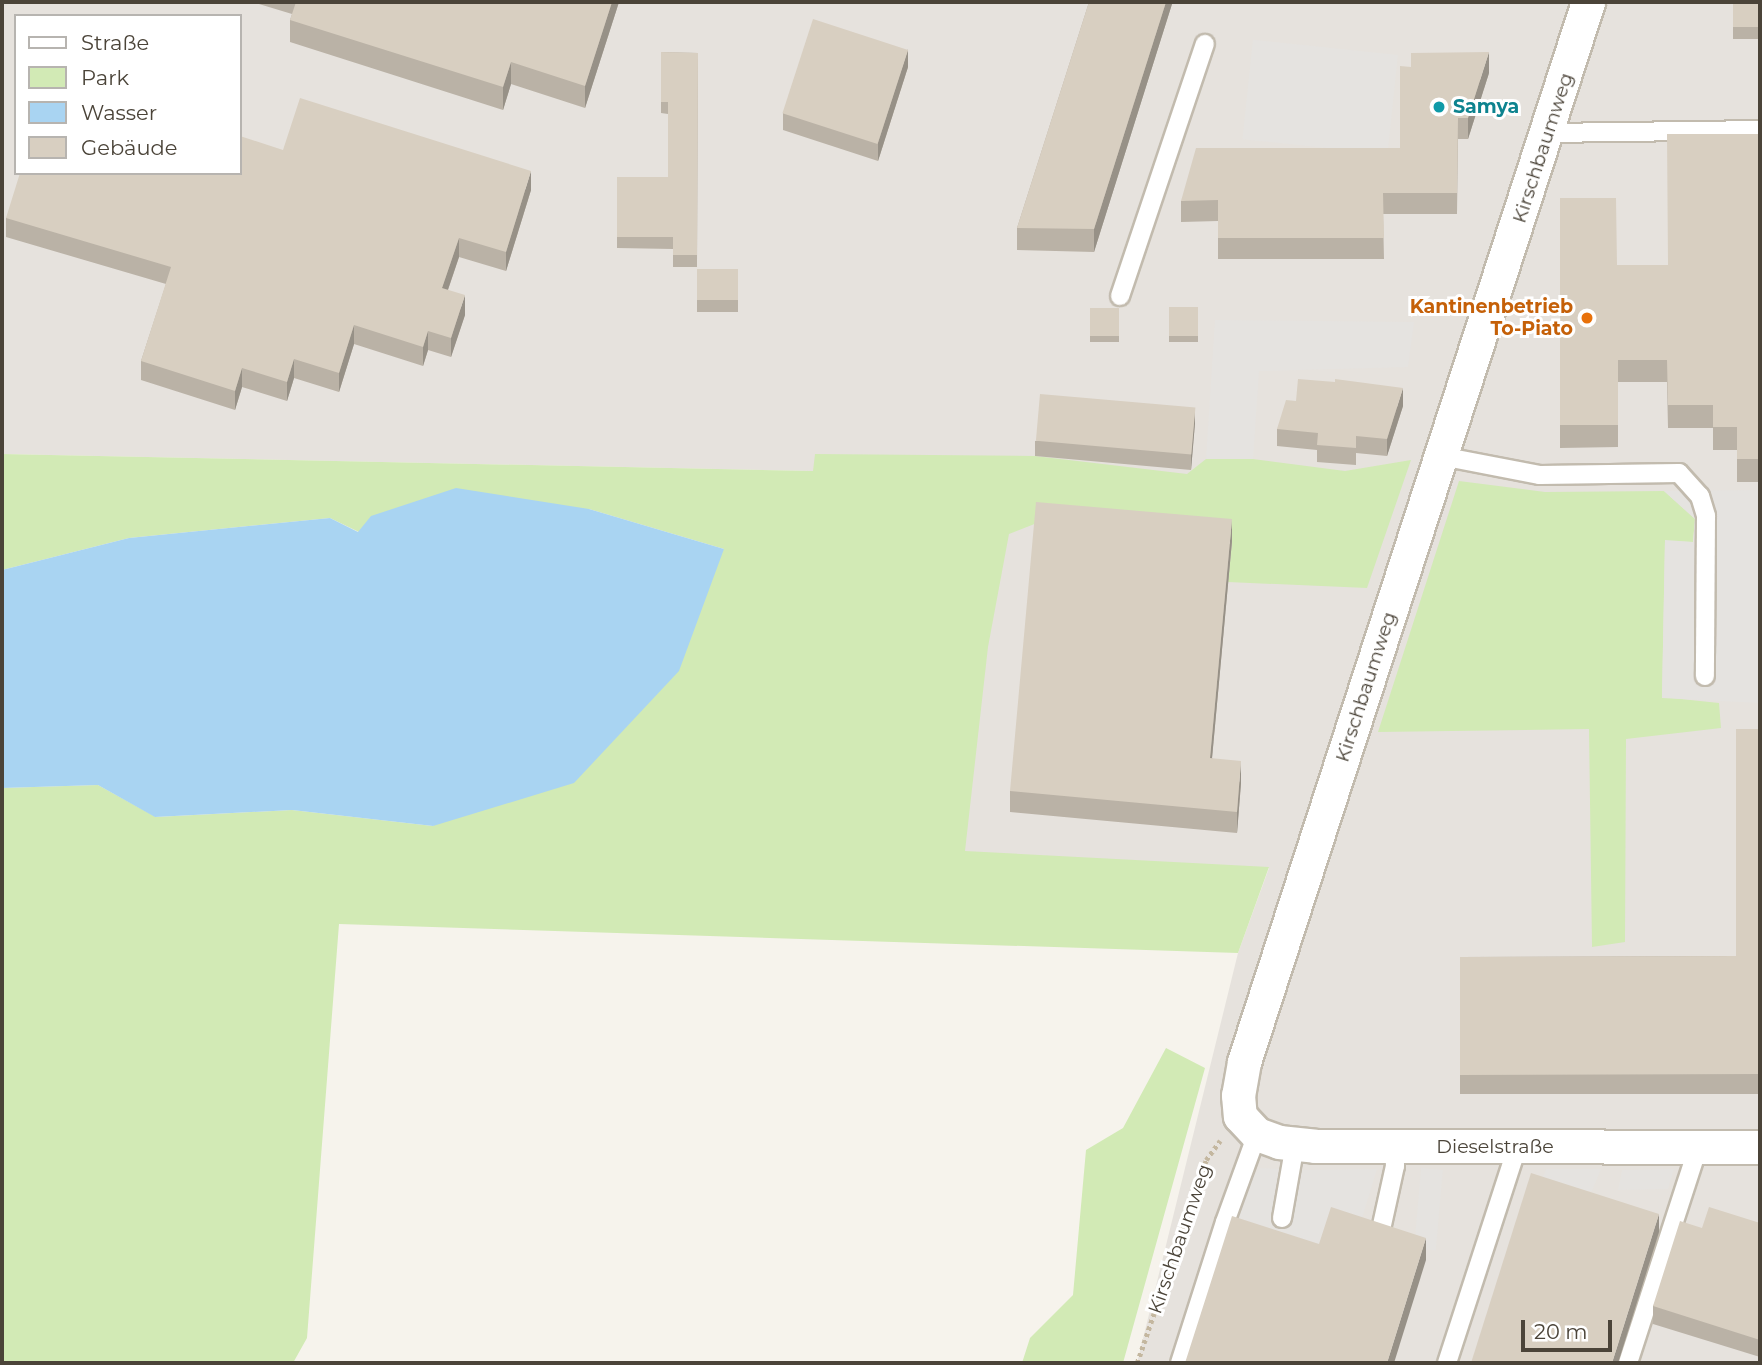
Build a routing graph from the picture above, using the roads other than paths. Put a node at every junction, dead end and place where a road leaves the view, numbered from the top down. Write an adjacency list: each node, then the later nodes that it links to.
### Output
1 (1588, 2): 4 (street, Kirschbaumweg)
2 (1205, 44): 5 (lane)
3 (1760, 130): 4 (lane)
4 (1547, 133): 6 (street, Kirschbaumweg)
5 (1120, 296)
6 (1441, 456): 7 (lane); 8 (street, Kirschbaumweg)
7 (1705, 676)
8 (1249, 1125): 9 (street, Dieselstraße); 16 (lane)
9 (1295, 1144): 10 (street, Dieselstraße); 14 (lane)
10 (1394, 1146): 11 (street, Dieselstraße); 15 (lane)
11 (1517, 1147): 12 (street, Dieselstraße); 17 (lane)
12 (1698, 1147): 13 (street, Dieselstraße); 18 (lane)
13 (1760, 1147)
14 (1282, 1218)
15 (1380, 1234)
16 (1180, 1363)
17 (1447, 1363)
18 (1628, 1363)

